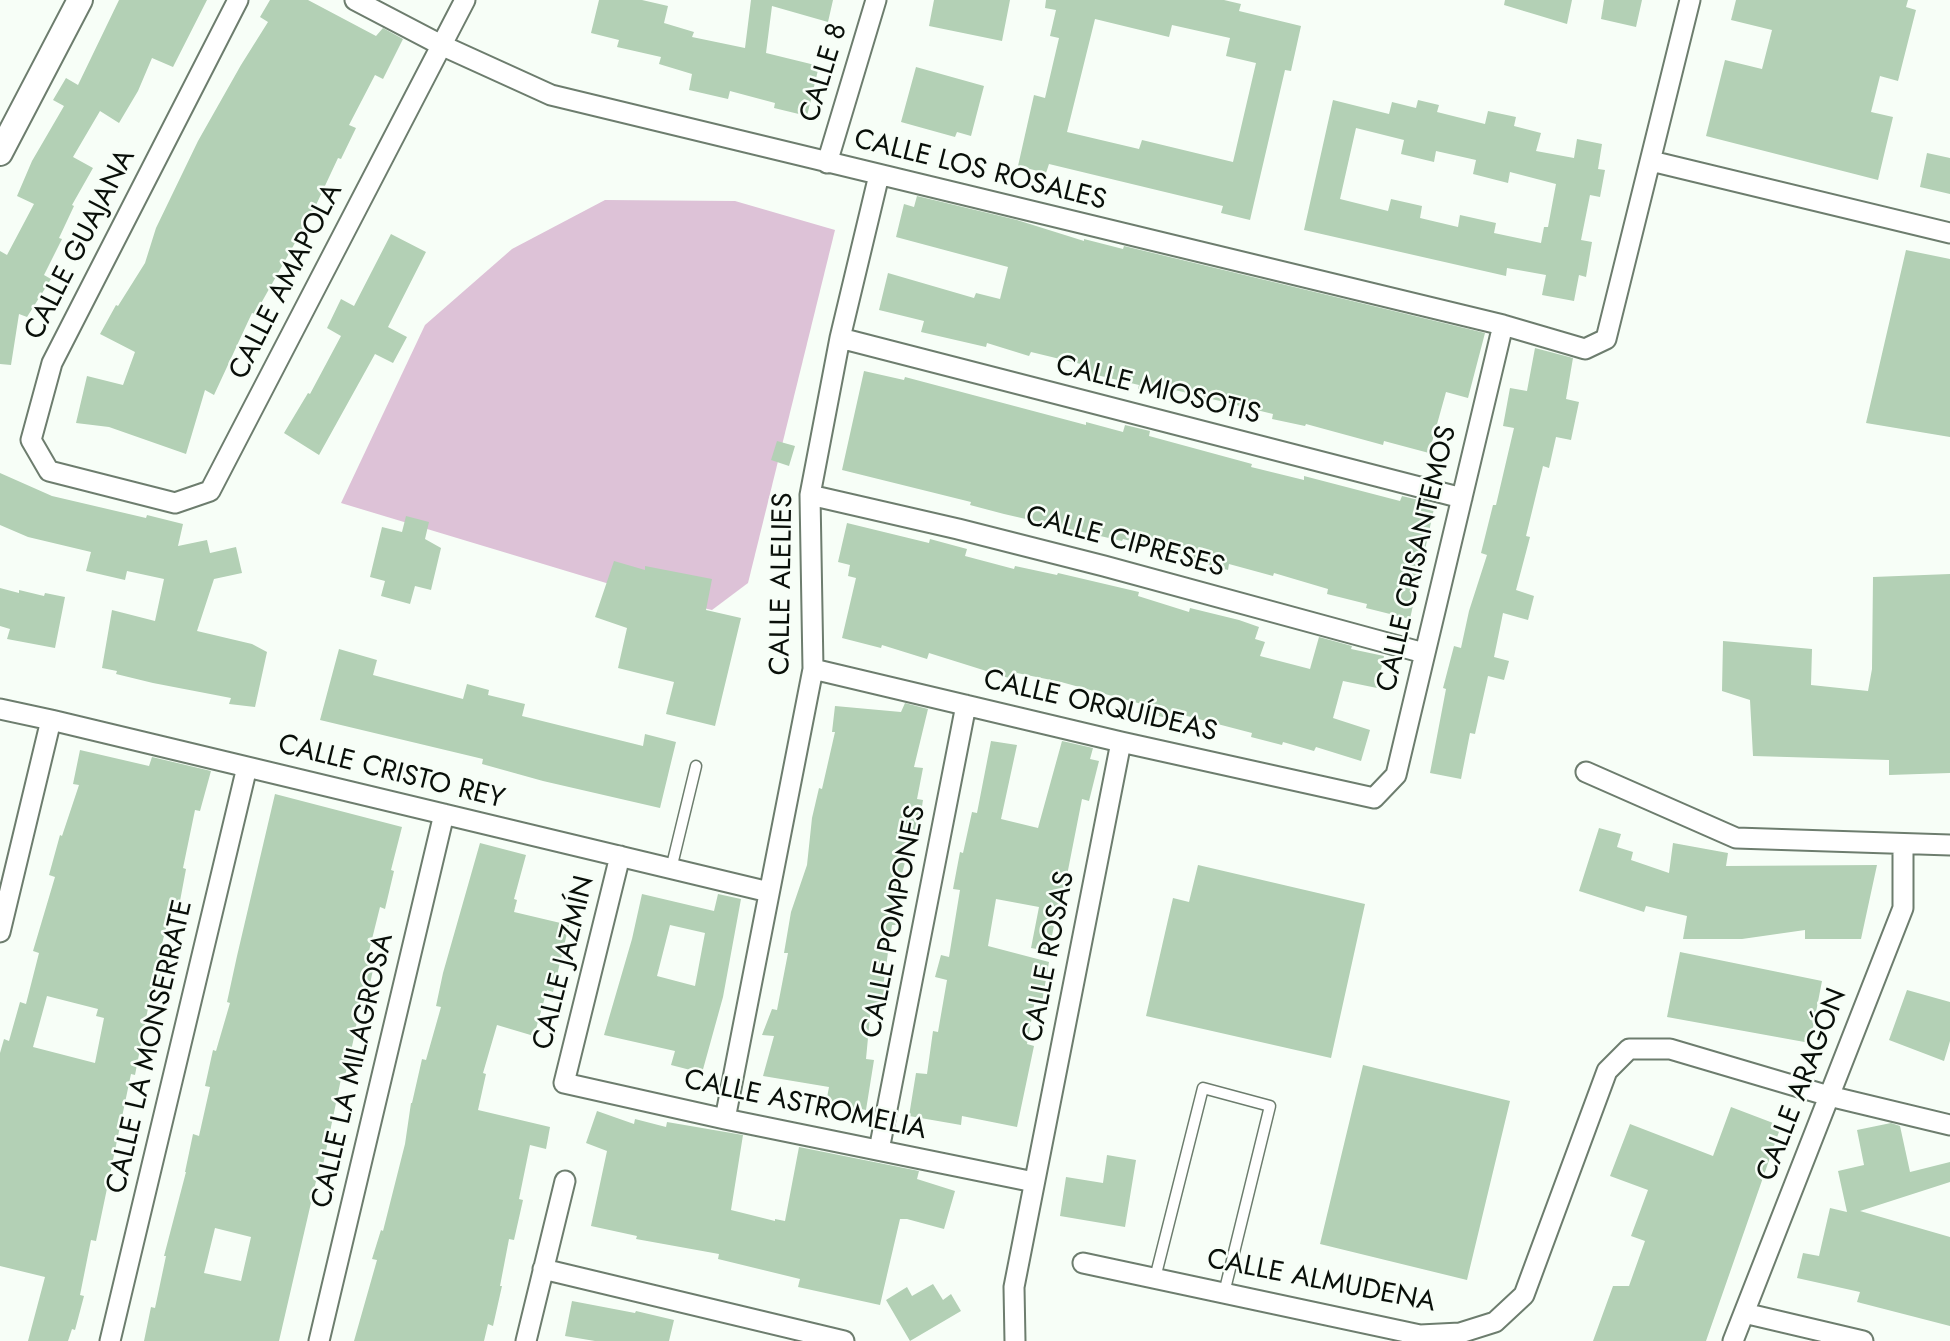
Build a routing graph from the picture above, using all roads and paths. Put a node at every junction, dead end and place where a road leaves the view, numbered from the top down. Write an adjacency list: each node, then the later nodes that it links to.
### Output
1 (80, 0): 8 (street)
2 (238, 0): 15 (street, CALLE GUAJANA)
3 (355, 0): 7 (street, CALLE LOS ROSALES)
4 (466, 0): 7 (street, CALLE AMAPOLA)
5 (876, 0): 10 (street, CALLE 8)
6 (1690, 0): 9 (street)
7 (441, 45): 10 (street, CALLE LOS ROSALES); 15 (street, CALLE AMAPOLA)
8 (0, 153)
9 (1651, 161): 12 (street); 13 (street, CALLE LOS ROSALES)
10 (827, 163): 11 (street, CALLE LOS ROSALES)
11 (879, 175): 13 (street, CALLE LOS ROSALES); 14 (street, CALLE ALELIES)
12 (1950, 233)
13 (1503, 325): 17 (street, CALLE CRISANTEMOS)
14 (840, 338): 16 (street, CALLE ALELIES); 17 (street, CALLE MIOSOTIS)
15 (103, 485)
16 (810, 495): 18 (street, CALLE CIPRESES); 19 (street, CALLE ALELIES)
17 (1462, 498): 18 (street, CALLE CRISANTEMOS)
18 (1424, 653): 27 (street, CALLE CRISANTEMOS)
19 (813, 669): 20 (street, CALLE ORQUÍDEAS); 33 (street, CALLE ALELIES)
20 (966, 705): 23 (street, CALLE ORQUÍDEAS); 39 (street, CALLE POMPONES)
21 (0, 709): 22 (street, CALLE CRISTO REY)
22 (51, 720): 25 (street, CALLE CRISTO REY); 34 (street)
23 (1121, 742): 27 (street, CALLE ORQUÍDEAS); 41 (street, CALLE ROSAS)
24 (696, 766): 32 (lane)
25 (247, 767): 28 (street, CALLE CRISTO REY); 47 (street, CALLE LA MONSERRATE)
26 (1586, 772): 29 (street)
27 (1374, 798)
28 (444, 814): 31 (street, CALLE CRISTO REY); 48 (street, CALLE LA MILAGROSA)
29 (1903, 845): 30 (street); 36 (street, CALLE ARAGÓN)
30 (1950, 845)
31 (620, 856): 32 (street, CALLE CRISTO REY); 35 (street, CALLE JAZMÍN)
32 (671, 869): 33 (street, CALLE CRISTO REY)
33 (769, 892): 37 (street, CALLE ALELIES)
34 (0, 932)
35 (564, 1083): 37 (street, CALLE ASTROMELIA)
36 (1829, 1096): 38 (street, CALLE ALMUDENA); 45 (street, CALLE ALMUDENA); 46 (street, CALLE ARAGÓN)
37 (725, 1119): 39 (street, CALLE ASTROMELIA)
38 (1950, 1125)
39 (879, 1150): 41 (street, CALLE ASTROMELIA)
40 (565, 1181): 43 (street)
41 (1034, 1182): 51 (street, CALLE ROSAS)
42 (1083, 1263): 44 (street, CALLE ALMUDENA)
43 (543, 1269): 49 (street); 50 (street)
44 (1155, 1278): 45 (street, CALLE ALMUDENA); 45 (lane)
45 (1224, 1293)
46 (1744, 1312): 52 (street, CALLE ARAGÓN); 53 (street)
47 (110, 1341)
48 (318, 1341)
49 (526, 1341)
50 (844, 1341)
51 (1015, 1341)
52 (1733, 1341)
53 (1863, 1341)

